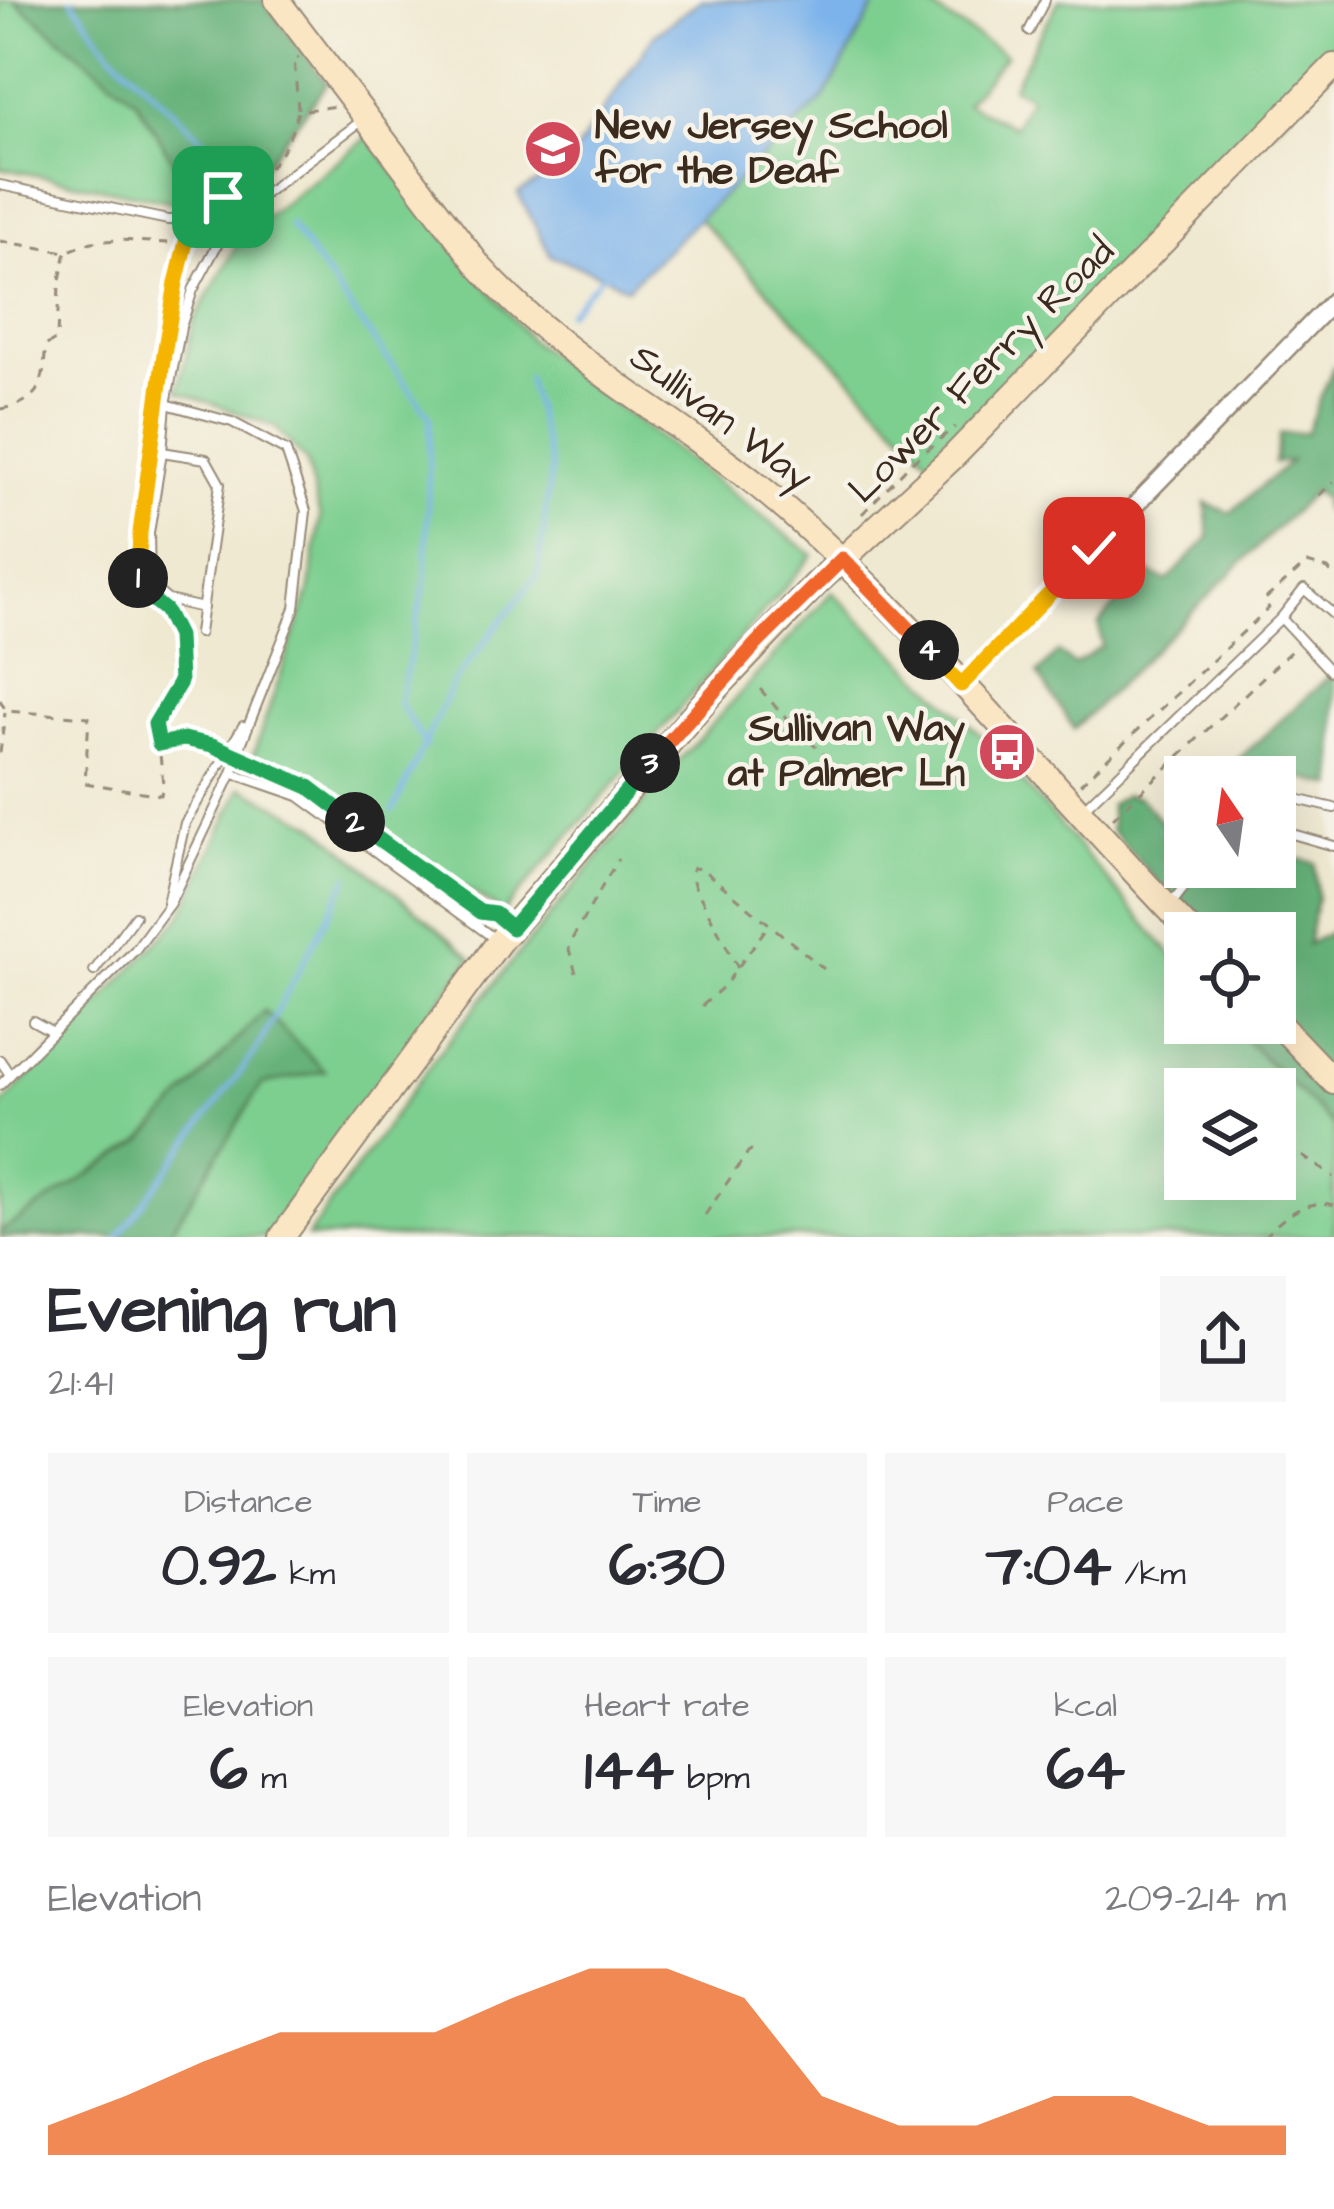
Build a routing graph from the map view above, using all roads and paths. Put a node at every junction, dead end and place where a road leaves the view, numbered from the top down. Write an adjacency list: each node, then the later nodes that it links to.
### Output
1 (277, 0): 4 (main road, Sullivan Way)
2 (1045, 0): 3 (lane)
3 (1029, 31)
4 (322, 59): 6 (main road, Sullivan Way); 7 (path)
5 (1334, 67): 22 (main road, Lower Ferry Road)
6 (358, 107): 7 (path); 9 (lane); 22 (main road, Sullivan Way)
7 (298, 111): 10 (path)
8 (0, 185): 10 (lane)
9 (231, 219): 10 (lane); 16 (lane)
10 (191, 221): 12 (path)
11 (0, 241): 13 (path)
12 (184, 244): 13 (path); 15 (path)
13 (66, 252): 17 (path)
14 (1334, 300): 32 (street)
15 (164, 354)
16 (166, 404): 18 (lane); 35 (lane)
17 (0, 409)
18 (162, 452): 25 (lane); 25 (lane)
19 (1334, 482): 20 (path)
20 (1319, 495)
21 (138, 554): 24 (path)
22 (842, 559): 32 (main road, Sullivan Way); 57 (main road, Lower Ferry Road)
23 (1334, 576): 43 (path)
24 (142, 587)
25 (203, 608): 29 (lane)
26 (165, 610): 37 (path)
27 (1334, 615): 28 (lane)
28 (1280, 618): 31 (lane); 46 (lane)
29 (200, 633)
30 (1291, 651): 47 (path)
31 (1334, 666)
32 (961, 685): 46 (main road, Sullivan Way)
33 (760, 689): 41 (path)
34 (0, 700): 36 (path)
35 (256, 707): 38 (lane); 40 (lane)
36 (6, 711): 37 (path); 39 (path)
37 (159, 744): 38 (path)
38 (227, 752): 53 (lane)
39 (0, 753)
40 (238, 756): 42 (lane); 57 (path)
41 (833, 764)
42 (232, 773): 53 (lane); 57 (lane)
43 (1077, 786)
44 (1296, 799): 45 (lane)
45 (1334, 808)
46 (1078, 813): 52 (main road, Sullivan Way)
47 (1108, 822)
48 (1296, 835): 49 (lane)
49 (1334, 846)
50 (618, 859): 61 (path)
51 (1184, 888): 52 (lane)
52 (1168, 908): 54 (main road, Sullivan Way)
53 (165, 910): 64 (lane)
54 (1172, 912)
55 (135, 916): 60 (lane)
56 (768, 926): 58 (path); 58 (path); 59 (path)
57 (506, 935): 75 (main road, Lower Ferry Road)
58 (738, 968): 62 (path)
59 (824, 969)
60 (94, 971)
61 (576, 973)
62 (703, 1006)
63 (33, 1022): 64 (lane)
64 (52, 1032): 67 (lane)
65 (1296, 1043): 68 (main road)
66 (0, 1060): 67 (lane)
67 (10, 1075): 69 (lane)
68 (1334, 1082)
69 (0, 1085)
70 (759, 1145): 74 (path)
71 (1302, 1156): 72 (path)
72 (1334, 1177)
73 (1334, 1205): 76 (path)
74 (705, 1215)
75 (282, 1237)
76 (1264, 1237)

